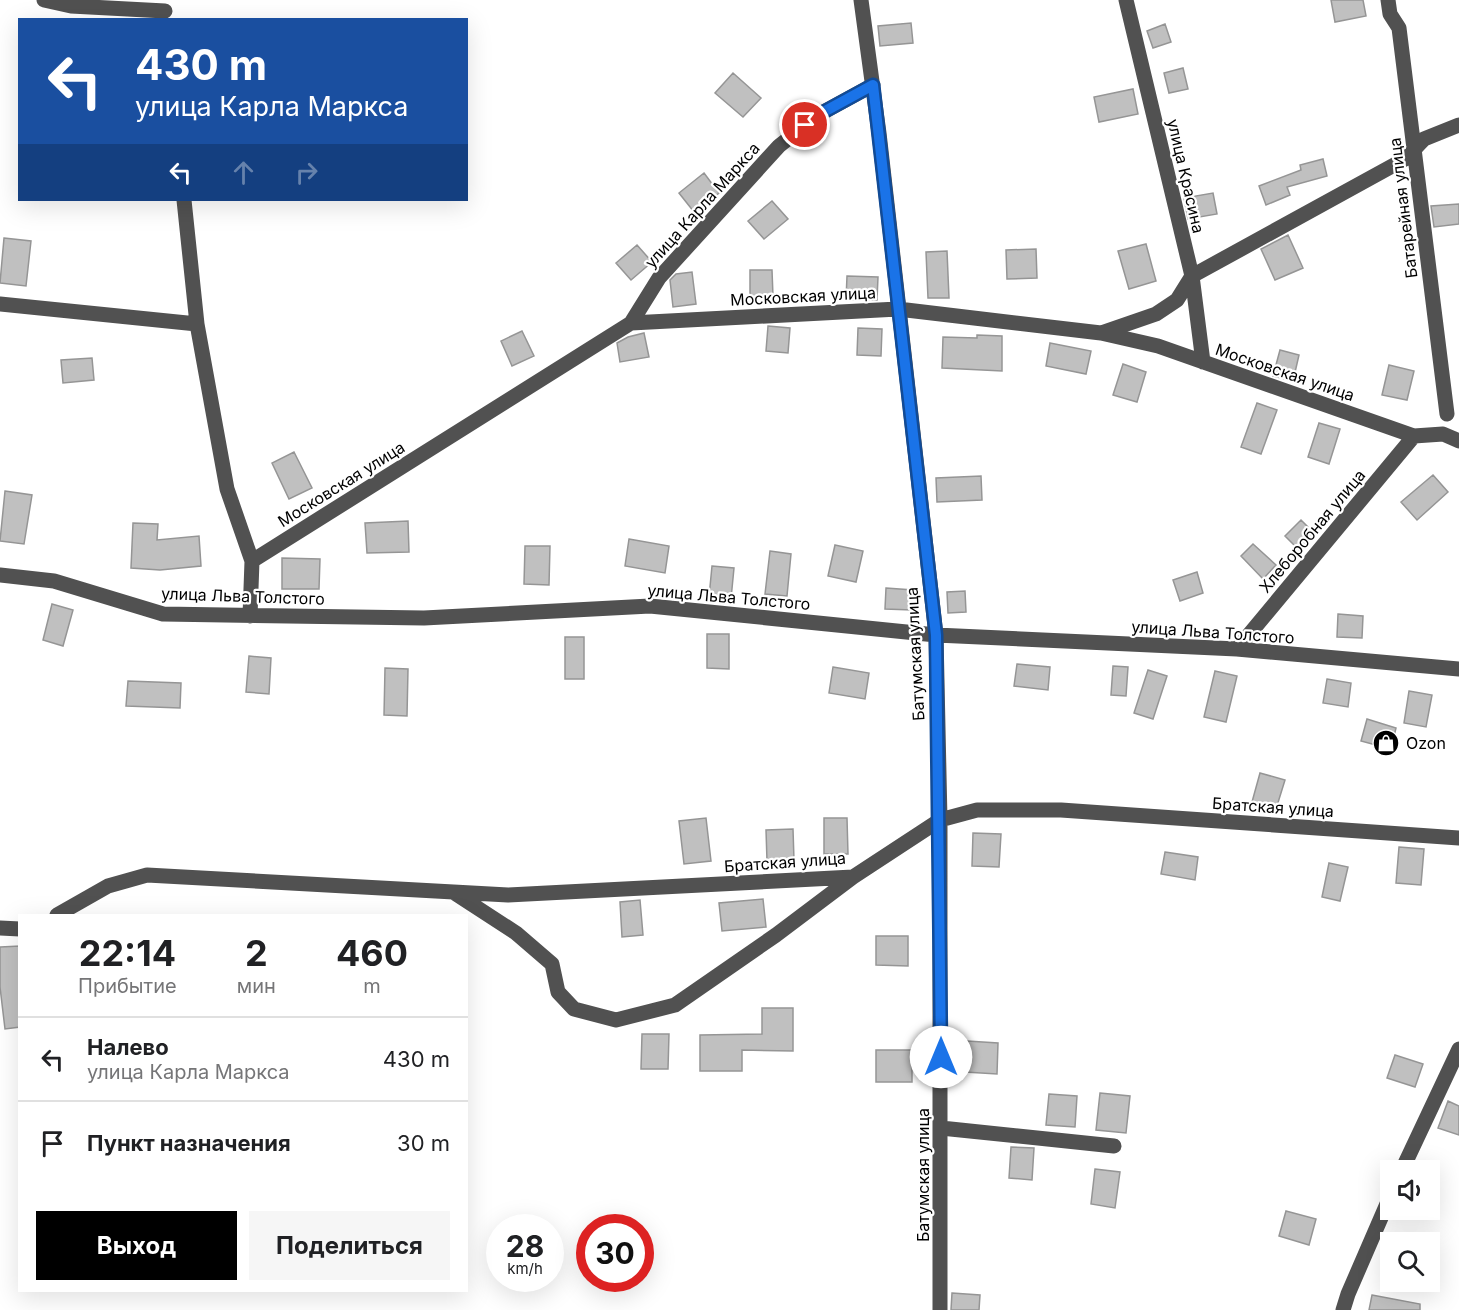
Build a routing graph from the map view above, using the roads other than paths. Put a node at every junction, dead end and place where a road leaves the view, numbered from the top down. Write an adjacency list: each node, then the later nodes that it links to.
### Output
1 (44, 0): 5 (street)
2 (861, 0): 6 (street, Батумская улица)
3 (1126, 0): 10 (street, улица Красина)
4 (1388, 0): 8 (street, Батарейная улица)
5 (165, 10)
6 (873, 85): 12 (street, Батумская улица); 13 (street, улица Карла Маркса)
7 (1459, 126): 8 (street)
8 (1414, 148): 10 (street); 18 (street, Батарейная улица)
9 (184, 201): 14 (street)
10 (1192, 276): 15 (street); 16 (street, улица Красина)
11 (0, 304): 14 (street)
12 (898, 309): 13 (street, Московская улица); 15 (street, Московская улица); 25 (street, Батумская улица)
13 (631, 323): 22 (street, Московская улица)
14 (197, 324): 22 (street)
15 (1101, 333): 16 (street, Московская улица)
16 (1203, 362): 20 (street, Московская улица)
17 (1459, 402): 18 (street)
18 (1447, 414): 19 (street)
19 (1443, 434): 20 (street, Московская улица); 21 (street, Московская улица)
20 (1414, 436): 26 (street, Хлеборобная улица)
21 (1459, 441)
22 (252, 561): 24 (street)
23 (0, 574): 24 (street, улица Льва Толстого)
24 (250, 616): 25 (street, улица Льва Толстого)
25 (936, 635): 26 (street, улица Льва Толстого); 28 (street, Батумская улица)
26 (1238, 649): 27 (street, улица Льва Толстого)
27 (1459, 669)
28 (940, 820): 29 (street, Братская улица); 30 (street, Братская улица); 36 (street, Батумская улица)
29 (1459, 838)
30 (853, 877): 31 (street, Братская улица); 31 (street)
31 (452, 891): 32 (street, Братская улица)
32 (59, 914)
33 (0, 928): 34 (street)
34 (18, 929)
35 (1459, 1049): 38 (street)
36 (941, 1128): 37 (street); 40 (street, Батумская улица)
37 (1114, 1146)
38 (1407, 1160)
39 (1380, 1220): 41 (street)
40 (939, 1310)
41 (1343, 1310)

